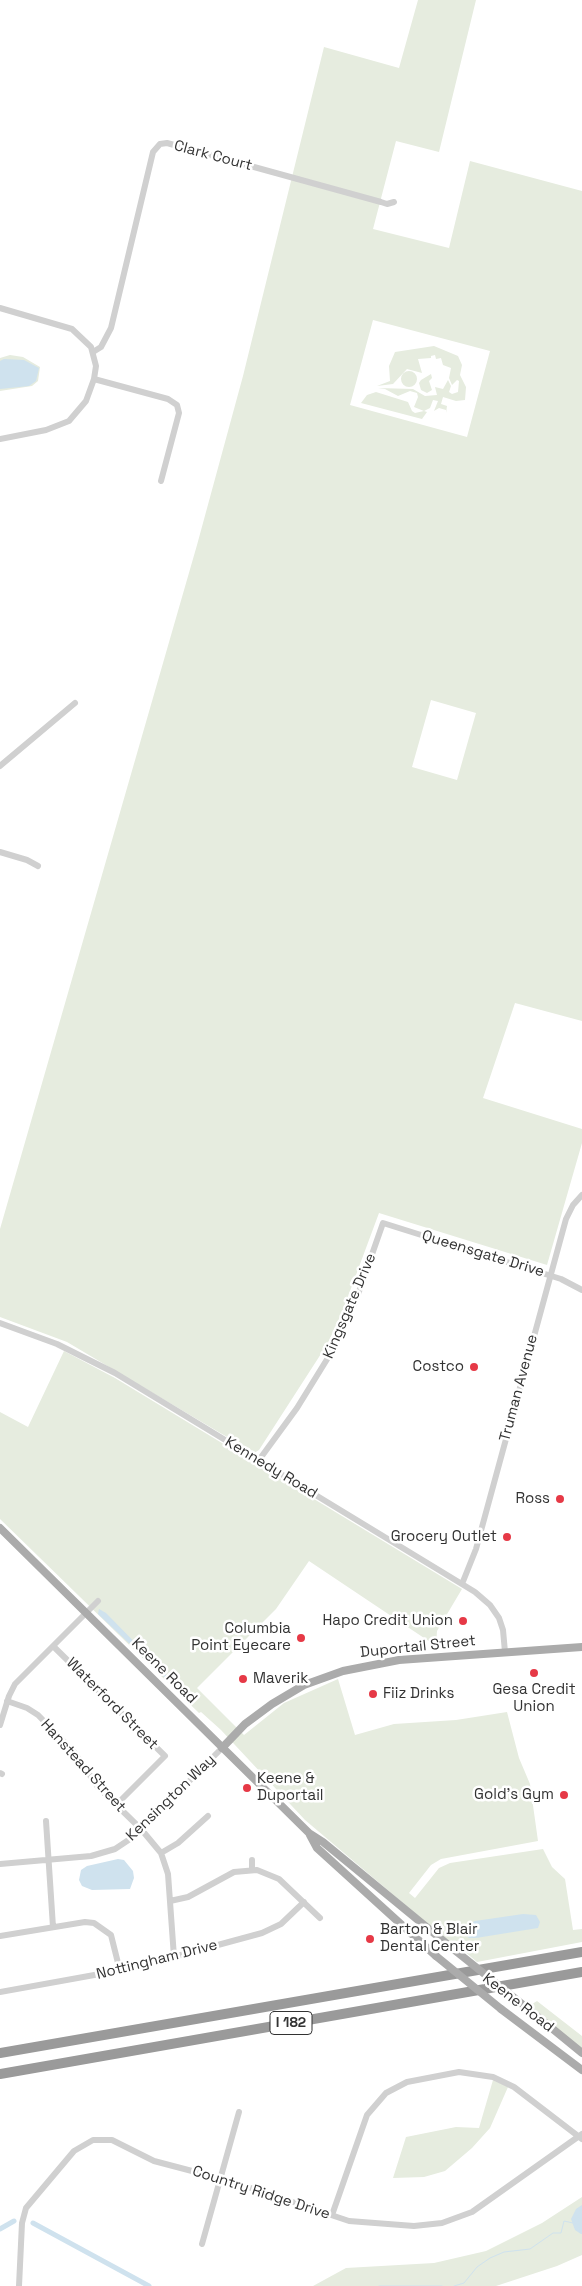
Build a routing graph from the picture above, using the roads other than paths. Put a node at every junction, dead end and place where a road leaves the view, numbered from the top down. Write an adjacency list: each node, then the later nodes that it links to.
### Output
1 (394, 202): 3 (street, Clark Court)
2 (0, 308): 3 (street)
3 (93, 352): 4 (street)
4 (94, 378): 5 (street); 6 (street)
5 (0, 439)
6 (161, 481)
7 (75, 703): 8 (street)
8 (0, 766)
9 (0, 852): 10 (street)
10 (38, 866)
11 (582, 1195): 13 (street, Truman Avenue)
12 (382, 1223): 13 (street, Queensgate Drive); 16 (street, Kingsgate Drive)
13 (550, 1276): 14 (street, Queensgate Drive); 18 (street, Truman Avenue)
14 (582, 1290)
15 (0, 1322): 16 (street, Kennedy Road)
16 (259, 1460): 18 (street, Kennedy Road)
17 (0, 1528): 20 (main road, Keene Road)
18 (462, 1584): 23 (street, Kennedy Road)
19 (98, 1601): 20 (street)
20 (86, 1614): 21 (street); 26 (main road, Keene Road)
21 (53, 1646): 24 (street); 27 (street, Waterford Street)
22 (582, 1647): 23 (main road, Duportail Street)
23 (505, 1652): 26 (main road, Duportail Street)
24 (7, 1701): 25 (street); 27 (street, Hanstead Street)
25 (0, 1725)
26 (222, 1748): 30 (street, Kensington Way); 31 (main road, Keene Road)
27 (116, 1805): 30 (street, Hanstead Street)
28 (208, 1816): 32 (street)
29 (46, 1821): 33 (street)
30 (141, 1830): 32 (street, Hanstead Street); 33 (street, Kensington Way)
31 (309, 1833): 39 (main road, Keene Road); 41 (main road, Keene Road)
32 (161, 1853): 37 (street, Hanstead Street)
33 (48, 1859): 35 (street, Kensington Way); 42 (street)
34 (252, 1860): 36 (street)
35 (0, 1864)
36 (252, 1869): 37 (street); 38 (street)
37 (170, 1901): 45 (street, Hanstead Street)
38 (304, 1902): 40 (street); 45 (street, Nottingham Drive)
39 (379, 1906): 41 (main road); 51 (main road, Keene Road, bridge)
40 (320, 1918)
41 (414, 1918): 50 (main road, Keene Road, bridge)
42 (53, 1927): 43 (street); 46 (street)
43 (0, 1936)
44 (582, 1952): 49 (highway, I 182)
45 (174, 1957): 46 (street, Nottingham Drive)
46 (120, 1971): 48 (street, Nottingham Drive)
47 (582, 1972): 52 (highway, I 182)
48 (0, 1992)
49 (0, 2053)
50 (582, 2053)
51 (582, 2070)
52 (0, 2074)
53 (239, 2112): 55 (street)
54 (581, 2136): 56 (street, Country Ridge Drive); 56 (street)
55 (220, 2178): 56 (street, Country Ridge Drive); 57 (street); 58 (street, Country Ridge Drive)
56 (332, 2215)
57 (202, 2244)
58 (19, 2286)

